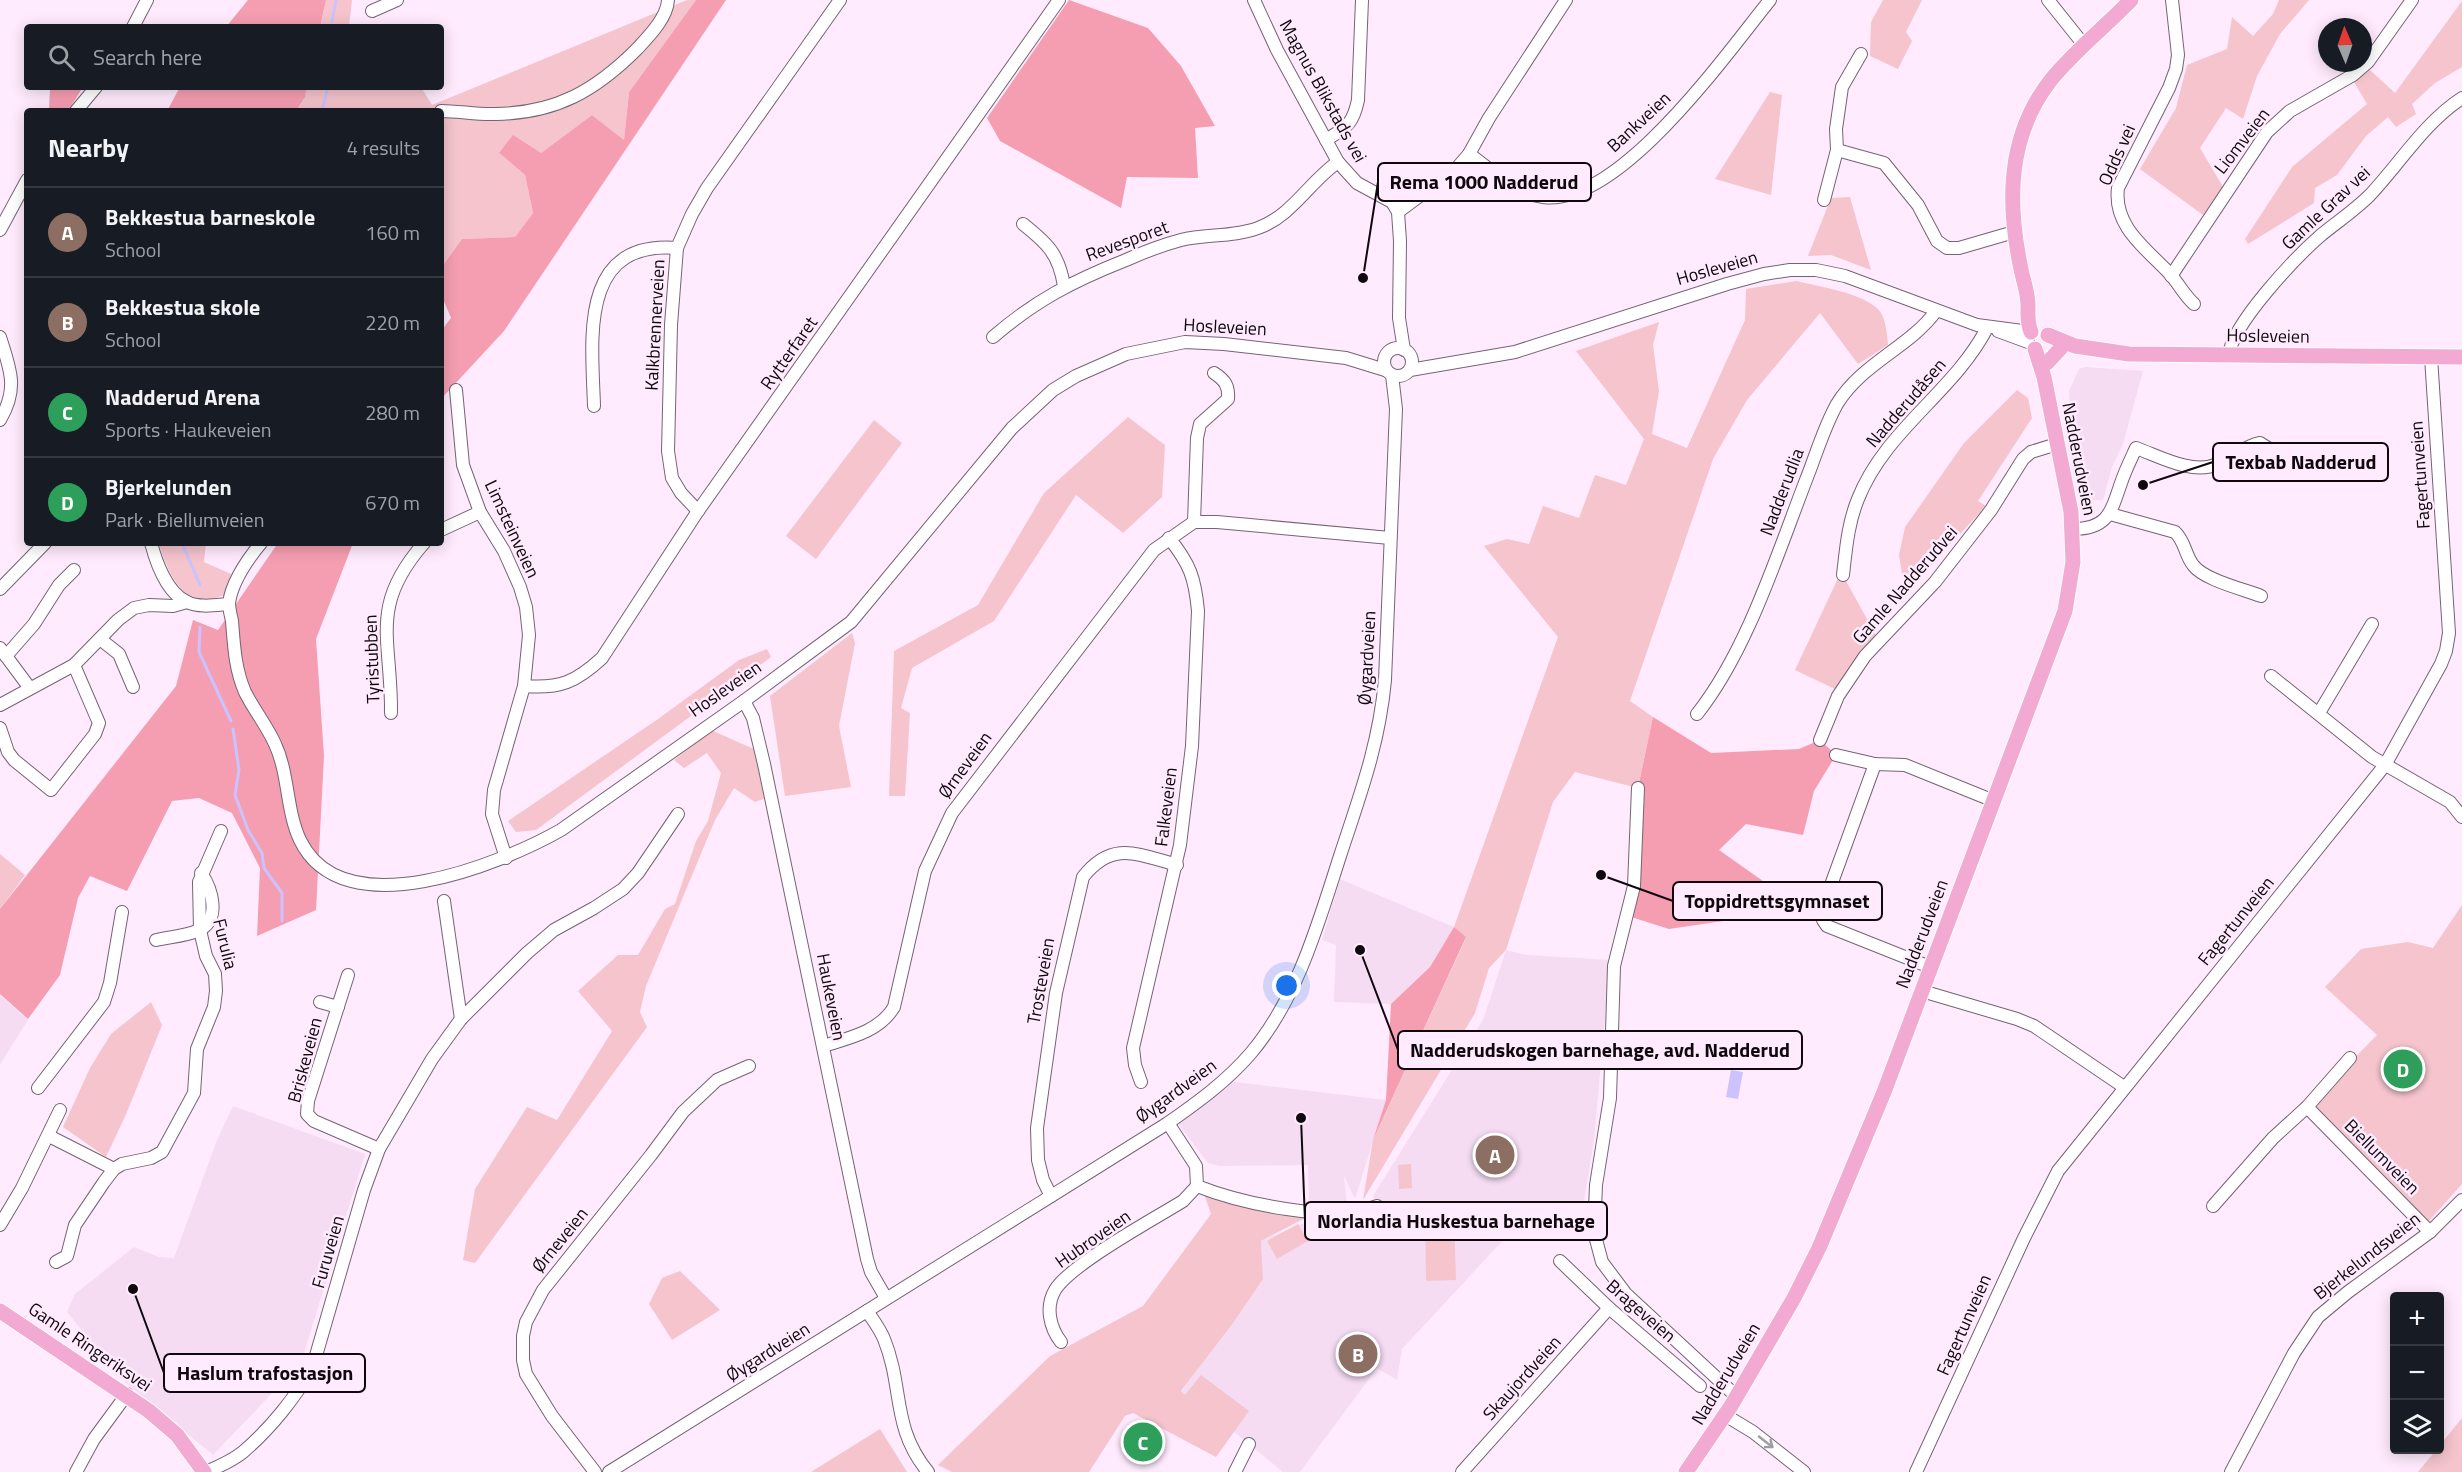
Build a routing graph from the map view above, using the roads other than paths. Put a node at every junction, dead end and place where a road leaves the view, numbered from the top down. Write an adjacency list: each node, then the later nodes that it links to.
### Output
1 (147, 0): 15 (street)
2 (397, 0): 14 (street)
3 (668, 0): 21 (street)
4 (840, 0): 32 (street, Kalkbrennerveien)
5 (1059, 0): 56 (street, Rytterfaret)
6 (1254, 0): 22 (street, Magnus Blikstads vei)
7 (1362, 0): 22 (street)
8 (1566, 0): 24 (street)
9 (1770, 0): 24 (street, Bankveien)
10 (2048, 0): 16 (street)
11 (2131, 0): 16 (main road, Nadderudveien)
12 (2172, 0): 33 (street, Odds vei)
13 (2412, 0): 33 (street, Liomveien)
14 (372, 11)
15 (135, 24)
16 (2084, 45): 31 (main road, Nadderudveien)
17 (1861, 54): 23 (street)
18 (94, 90): 20 (street)
19 (2462, 98): 42 (street, Gamle Grav vei)
20 (78, 108)
21 (444, 111)
22 (1326, 140): 25 (street, Magnus Blikstads vei)
23 (1836, 150): 27 (street); 31 (street)
24 (1469, 154): 28 (street)
25 (1338, 162): 28 (street, Magnus Blikstads vei); 34 (street, Revesporet)
26 (24, 186): 30 (street)
27 (1824, 200)
28 (1395, 207): 41 (street)
29 (1023, 224): 34 (street)
30 (0, 230)
31 (2014, 232): 40 (main road, Nadderudveien)
32 (677, 248): 51 (street); 56 (street, Kalkbrennerveien)
33 (2172, 276): 35 (street, Odds vei)
34 (1064, 286): 39 (street, Revesporet)
35 (2194, 304)
36 (1936, 311): 37 (street, Hosleveien); 46 (street, Hosleveien); 86 (street, Nadderudlia)
37 (1991, 328): 40 (street, Hosleveien); 69 (street, Nadderudåsen)
38 (0, 337): 53 (street)
39 (993, 337)
40 (2044, 340): 42 (main road, Hosleveien); 54 (main road, Nadderudveien)
41 (1398, 352): 45 (street, Hosleveien); 46 (street, Hosleveien); 47 (street); 49 (street)
42 (2229, 355): 43 (main road, Hosleveien)
43 (2431, 357): 44 (main road, Hosleveien); 91 (street, Fagertunveien)
44 (2462, 357)
45 (1346, 358): 49 (street, Hosleveien); 82 (street, Hosleveien)
46 (1450, 363): 47 (street, Hosleveien)
47 (1408, 372): 49 (street); 52 (street, Øygardveien)
48 (1214, 373): 59 (street)
49 (1389, 373): 52 (street, Øygardveien)
50 (456, 390): 57 (street, Limsteinveien)
51 (594, 406)
52 (1396, 407): 63 (street, Øygardveien)
53 (0, 420)
54 (2057, 444): 61 (main road, Nadderudveien); 88 (street, Gamle Nadderudvei)
55 (2300, 468): 58 (street)
56 (698, 511): 79 (street, Rytterfaret)
57 (480, 512): 60 (street); 79 (street, Limsteinveien)
58 (2110, 514): 61 (street); 71 (street)
59 (1194, 522): 62 (street, Ørneveien); 63 (street)
60 (444, 529)
61 (2073, 529): 93 (main road, Nadderudveien)
62 (1169, 538): 98 (street, Falkeveien); 109 (street, Ørneveien)
63 (1390, 538): 117 (street, Øygardveien)
64 (42, 546): 70 (street)
65 (152, 546): 72 (street)
66 (259, 546): 73 (street, Hosleveien)
67 (422, 546): 84 (street, Tyristubben)
68 (74, 570): 76 (street)
69 (1844, 575)
70 (0, 589)
71 (2261, 596)
72 (187, 602): 73 (street); 75 (street)
73 (229, 604): 97 (street, Hosleveien)
74 (2372, 624): 85 (street)
75 (100, 639): 77 (street); 81 (street)
76 (3, 652): 80 (street)
77 (74, 665): 80 (street); 87 (street)
78 (2271, 676): 85 (street)
79 (524, 686): 97 (street, Limsteinveien)
80 (29, 687): 83 (street)
81 (133, 687)
82 (744, 700): 97 (street, Hosleveien); 109 (street, Haukeveien)
83 (0, 705)
84 (391, 713)
85 (2319, 713): 91 (street)
86 (1697, 714)
87 (0, 728)
88 (1820, 740)
89 (1836, 755): 90 (street)
90 (1875, 764): 93 (street); 103 (street)
91 (2385, 765): 95 (street); 113 (street, Fagertunveien)
92 (1638, 788): 137 (street)
93 (1994, 801): 103 (main road, Nadderudveien)
94 (678, 814): 108 (street, Furuveien)
95 (2462, 817)
96 (221, 831): 101 (street, Furulia)
97 (506, 858)
98 (1177, 864): 112 (street, Falkeveien); 122 (street, Trosteveien)
99 (444, 901): 108 (street)
100 (122, 912): 114 (street)
101 (200, 930): 102 (street); 120 (street, Furulia)
102 (156, 940)
103 (1930, 967): 105 (main road, Nadderudveien)
104 (348, 975): 107 (street, Briskeveien)
105 (1922, 991): 113 (street); 137 (main road, Nadderudveien)
106 (320, 1002): 107 (street, Briskeveien)
107 (338, 1007): 119 (street, Briskeveien)
108 (461, 1019): 119 (street, Furuveien)
109 (823, 1046): 130 (street, Haukeveien)
110 (2350, 1058): 115 (street)
111 (749, 1066): 142 (street, Ørneveien)
112 (1141, 1082)
113 (2124, 1087): 149 (street, Fagertunveien)
114 (38, 1088)
115 (2307, 1107): 125 (street); 127 (street, Biellumveien)
116 (60, 1110): 118 (street)
117 (1168, 1123): 121 (street); 122 (street, Øygardveien)
118 (49, 1136): 120 (street); 126 (street)
119 (379, 1149): 141 (street, Furuveien)
120 (114, 1169): 129 (street)
121 (1197, 1186): 124 (street); 134 (street, Hubroveien)
122 (1051, 1196): 130 (street, Øygardveien)
123 (2462, 1200): 127 (street, Bjerkelundsveien)
124 (1377, 1206)
125 (2213, 1206)
126 (0, 1225)
127 (2430, 1232): 150 (street, Bjerkelundsveien)
128 (1560, 1261): 131 (street, Brageveien)
129 (56, 1262)
130 (886, 1298): 133 (street, Øygardveien)
131 (1609, 1308): 135 (street, Brageveien); 146 (street, Skaujordveien)
132 (0, 1311): 136 (main road, Gamle Ringeriksvei)
133 (867, 1311): 143 (street, Øygardveien); 144 (street)
134 (1061, 1342)
135 (1700, 1386)
136 (127, 1394): 140 (street); 141 (main road, Gamle Ringeriksvei)
137 (1736, 1396): 138 (main road, Nadderudveien)
138 (1725, 1415): 147 (main road, Nadderudveien); 148 (street, one-way to 148)
139 (1249, 1444): 145 (street)
140 (76, 1472)
141 (205, 1472)
142 (595, 1472)
143 (609, 1472)
144 (928, 1472)
145 (1235, 1472)
146 (1462, 1472)
147 (1686, 1472)
148 (1804, 1472)
149 (1916, 1472)
150 (2231, 1472)

